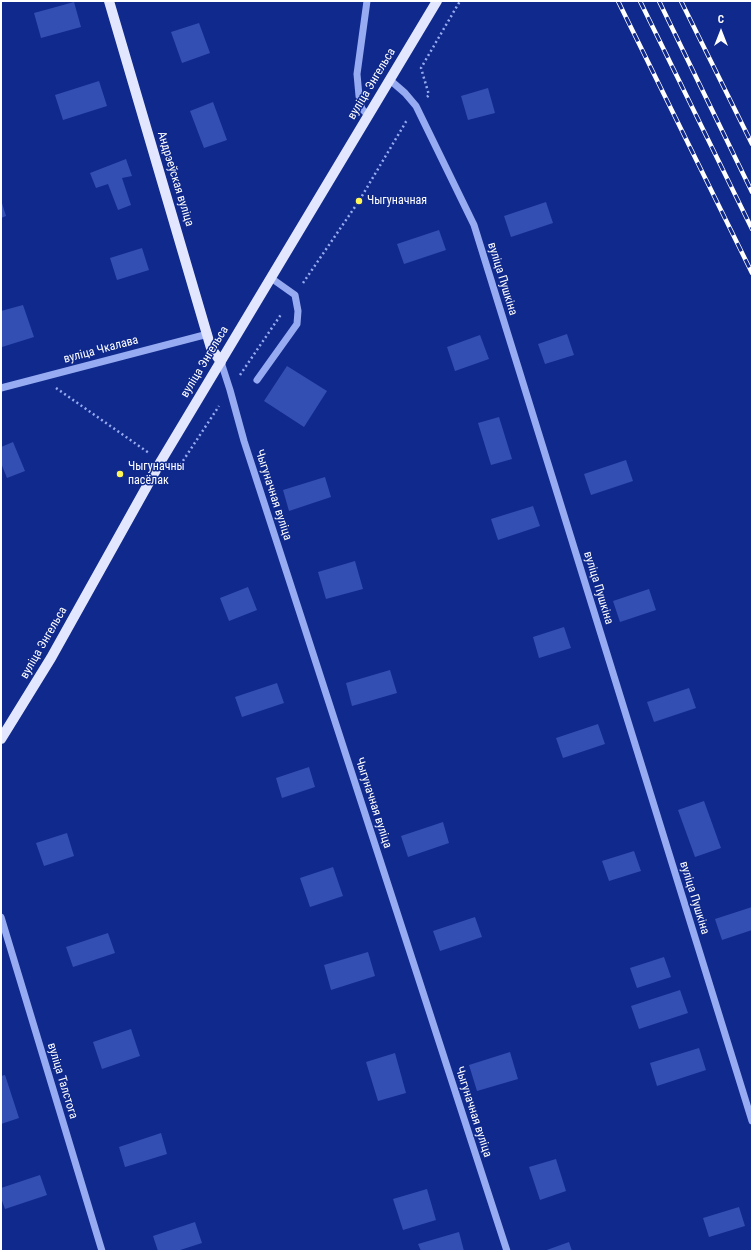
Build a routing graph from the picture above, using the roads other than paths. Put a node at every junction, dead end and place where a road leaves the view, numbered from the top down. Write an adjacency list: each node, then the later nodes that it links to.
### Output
1 (109, 1): 7 (main road, Андрэеўская вуліца)
2 (367, 1): 5 (street)
3 (437, 1): 4 (main road, вуліца Энгельса)
4 (390, 80): 5 (main road, вуліца Энгельса); 13 (street, вуліца Пушкіна)
5 (369, 116): 6 (main road, вуліца Энгельса)
6 (271, 278): 8 (main road, вуліца Энгельса); 9 (street)
7 (208, 334): 8 (main road, Андрэеўская вуліца); 10 (street, вуліца Чкалава)
8 (221, 362): 11 (main road, вуліца Энгельса); 15 (street, Чыгуначная вуліца)
9 (257, 380)
10 (1, 388)
11 (1, 739)
12 (1, 917): 14 (street, вуліца Талстога)
13 (752, 1120)
14 (102, 1251)
15 (507, 1251)

